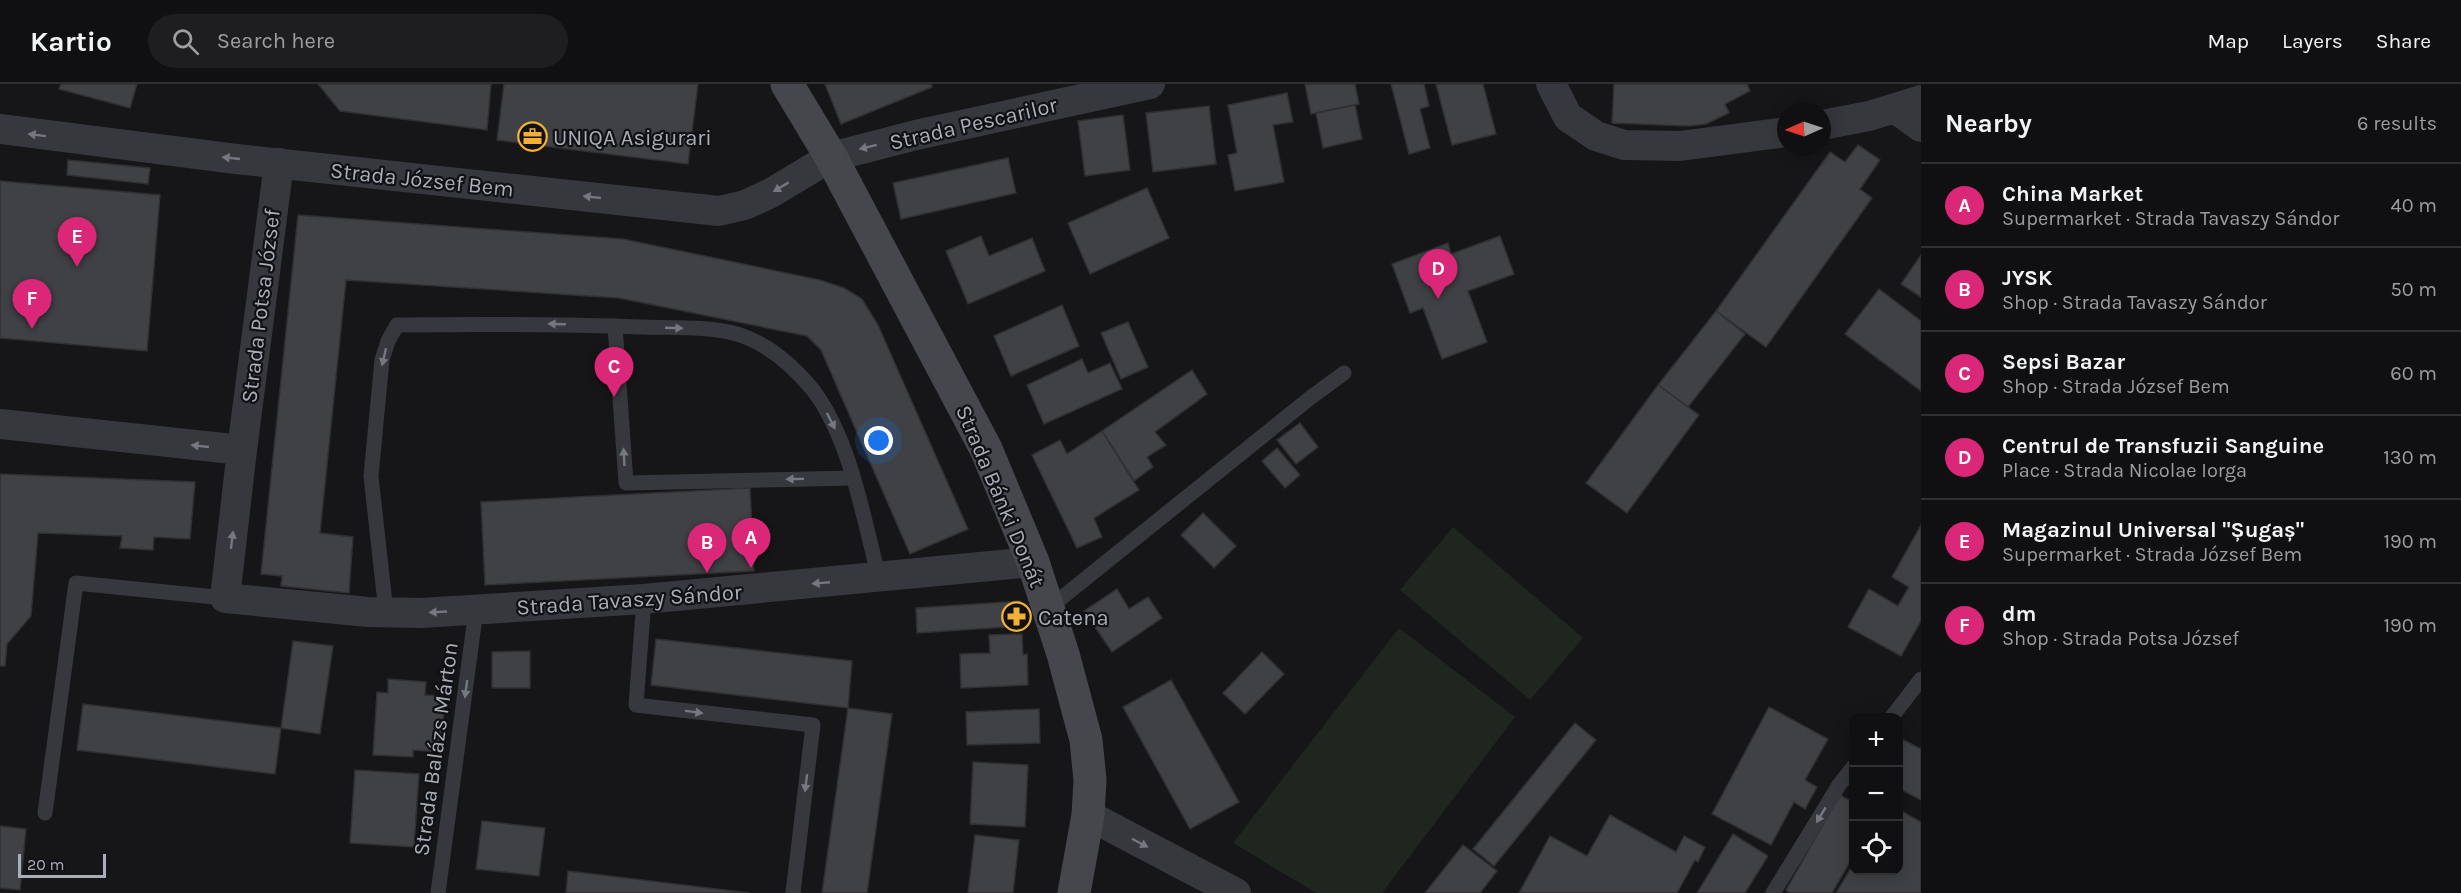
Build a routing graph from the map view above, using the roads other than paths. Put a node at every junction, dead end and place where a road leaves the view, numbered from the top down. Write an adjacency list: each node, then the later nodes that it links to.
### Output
1 (787, 84): 9 (street, Strada Bánki Donát)
2 (1150, 84): 9 (street, Strada Pescarilor, one-way to 9)
3 (1551, 84): 8 (street)
4 (1909, 104): 5 (street); 6 (street)
5 (1831, 123)
6 (1921, 127)
7 (0, 129): 10 (street, Strada József Bem, one-way to 7)
8 (1777, 133)
9 (831, 157): 10 (street, Strada József Bem, one-way to 10); 16 (street, Strada Bánki Donát)
10 (279, 163): 14 (street, Strada Potsa József)
11 (615, 326): 15 (lane, one-way to 15); 15 (lane, one-way to 11); 22 (lane, one-way to 22)
12 (1344, 373): 20 (lane)
13 (0, 424): 14 (street, one-way to 13)
14 (242, 450): 18 (street, Strada Potsa József, one-way to 14)
15 (853, 478): 17 (lane)
16 (1033, 562): 17 (street, Strada Tavaszy Sándor); 20 (street, Strada Bánki Donát)
17 (879, 578): 19 (street, Strada Tavaszy Sándor, one-way to 19)
18 (225, 598): 22 (street, Strada Tavaszy Sándor); 26 (lane)
19 (644, 599): 21 (street, Strada Tavaszy Sándor); 29 (lane, one-way to 29)
20 (1048, 608): 27 (street, Strada Bánki Donát)
21 (476, 610): 22 (street, Strada Tavaszy Sándor, one-way to 22); 28 (lane, Strada Balázs Márton, one-way to 28)
22 (386, 612)
23 (1919, 686): 24 (lane)
24 (1895, 713)
25 (1853, 767): 32 (lane, one-way to 32)
26 (45, 813)
27 (1088, 815): 30 (street, Strada Bánki Donát); 31 (street, one-way to 31)
28 (438, 893)
29 (793, 893)
30 (1074, 893)
31 (1236, 893)
32 (1773, 893)

